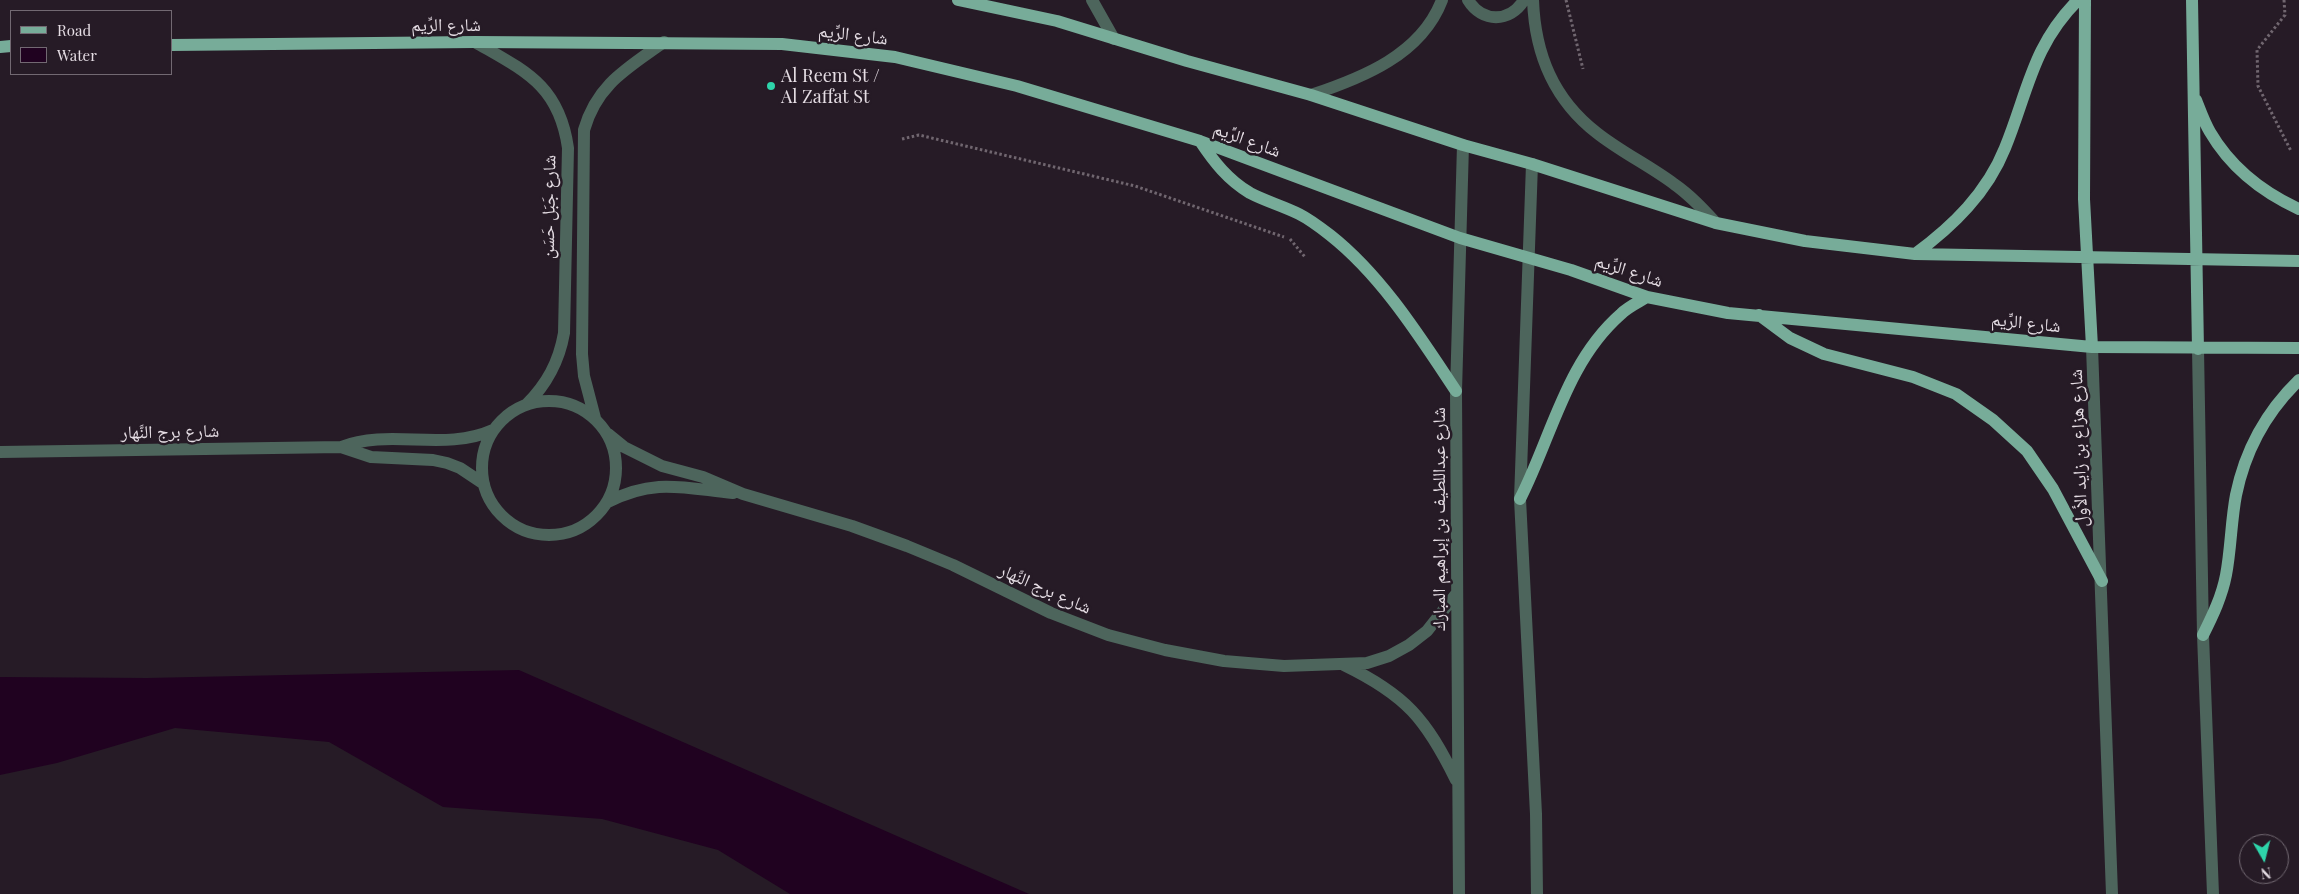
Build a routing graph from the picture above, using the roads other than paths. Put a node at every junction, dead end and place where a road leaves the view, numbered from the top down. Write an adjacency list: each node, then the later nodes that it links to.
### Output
1 (958, 0): 10 (main road)
2 (1092, 0): 10 (street)
3 (1442, 0): 15 (street)
4 (1468, 0): 5 (street)
5 (1524, 0)
6 (1533, 0): 20 (street)
7 (2078, 0): 22 (main road)
8 (2085, 0): 24 (main road, شارع هزاع بن زايد الأول)
9 (2192, 0): 14 (main road)
10 (1114, 39): 15 (main road)
11 (475, 42): 12 (main road, شارع الرِّيم); 13 (main road, شارع الرِّيم); 25 (street, شارع جَبَل حَسَن)
12 (664, 42): 16 (main road, شارع الرِّيم); 26 (street, شارع جَبَل حَسَن)
13 (172, 45)
14 (2193, 93): 19 (main road); 27 (main road)
15 (1311, 95): 17 (main road)
16 (1200, 142): 21 (main road, شارع الرِّيم); 35 (main road)
17 (1463, 145): 18 (main road); 21 (street, شارع عبداللطيف بن إبراهيم المبارك)
18 (1532, 164): 20 (main road); 23 (street)
19 (2299, 209)
20 (1716, 223): 22 (main road)
21 (1460, 238): 23 (main road, شارع الرِّيم); 35 (street, شارع عبداللطيف بن إبراهيم المبارك)
22 (1915, 254): 24 (main road)
23 (1529, 258): 29 (main road, شارع الرِّيم); 44 (street)
24 (2087, 258): 27 (main road); 31 (main road, شارع هزاع بن زايد الأول)
25 (565, 260): 26 (street); 36 (street, شارع جَبَل حَسَن)
26 (582, 260): 37 (street, شارع جَبَل حَسَن)
27 (2197, 260): 28 (main road); 33 (main road)
28 (2299, 261)
29 (1647, 297): 30 (main road, شارع الرِّيم); 44 (main road)
30 (1759, 315): 31 (main road, شارع الرِّيم); 46 (main road)
31 (2092, 347): 33 (main road, شارع الرِّيم); 46 (street, شارع هزاع بن زايد الأول)
32 (2299, 348): 33 (main road, شارع الرِّيم)
33 (2198, 349): 48 (street)
34 (2299, 380): 48 (main road)
35 (1456, 391): 47 (street, شارع عبداللطيف بن إبراهيم المبارك)
36 (526, 405): 37 (street); 38 (street)
37 (595, 418): 39 (street)
38 (494, 430): 40 (street, شارع برج النَّهار); 42 (street)
39 (608, 434): 43 (street, شارع برج النَّهار); 45 (street)
40 (341, 447): 41 (street, شارع برج النَّهار); 42 (street, شارع برج النَّهار)
41 (0, 452)
42 (484, 484): 45 (street)
43 (742, 494): 45 (street, شارع برج النَّهار); 49 (street, شارع برج النَّهار)
44 (1520, 499): 52 (street)
45 (608, 502)
46 (2102, 581): 53 (street, شارع هزاع بن زايد الأول)
47 (1457, 593): 49 (street, شارع برج النَّهار); 50 (street, شارع عبداللطيف بن إبراهيم المبارك)
48 (2203, 635): 54 (street)
49 (1344, 665): 50 (street, شارع برج النَّهار)
50 (1458, 782): 51 (street, شارع عبداللطيف بن إبراهيم المبارك)
51 (1459, 894)
52 (1537, 894)
53 (2112, 894)
54 (2213, 894)

